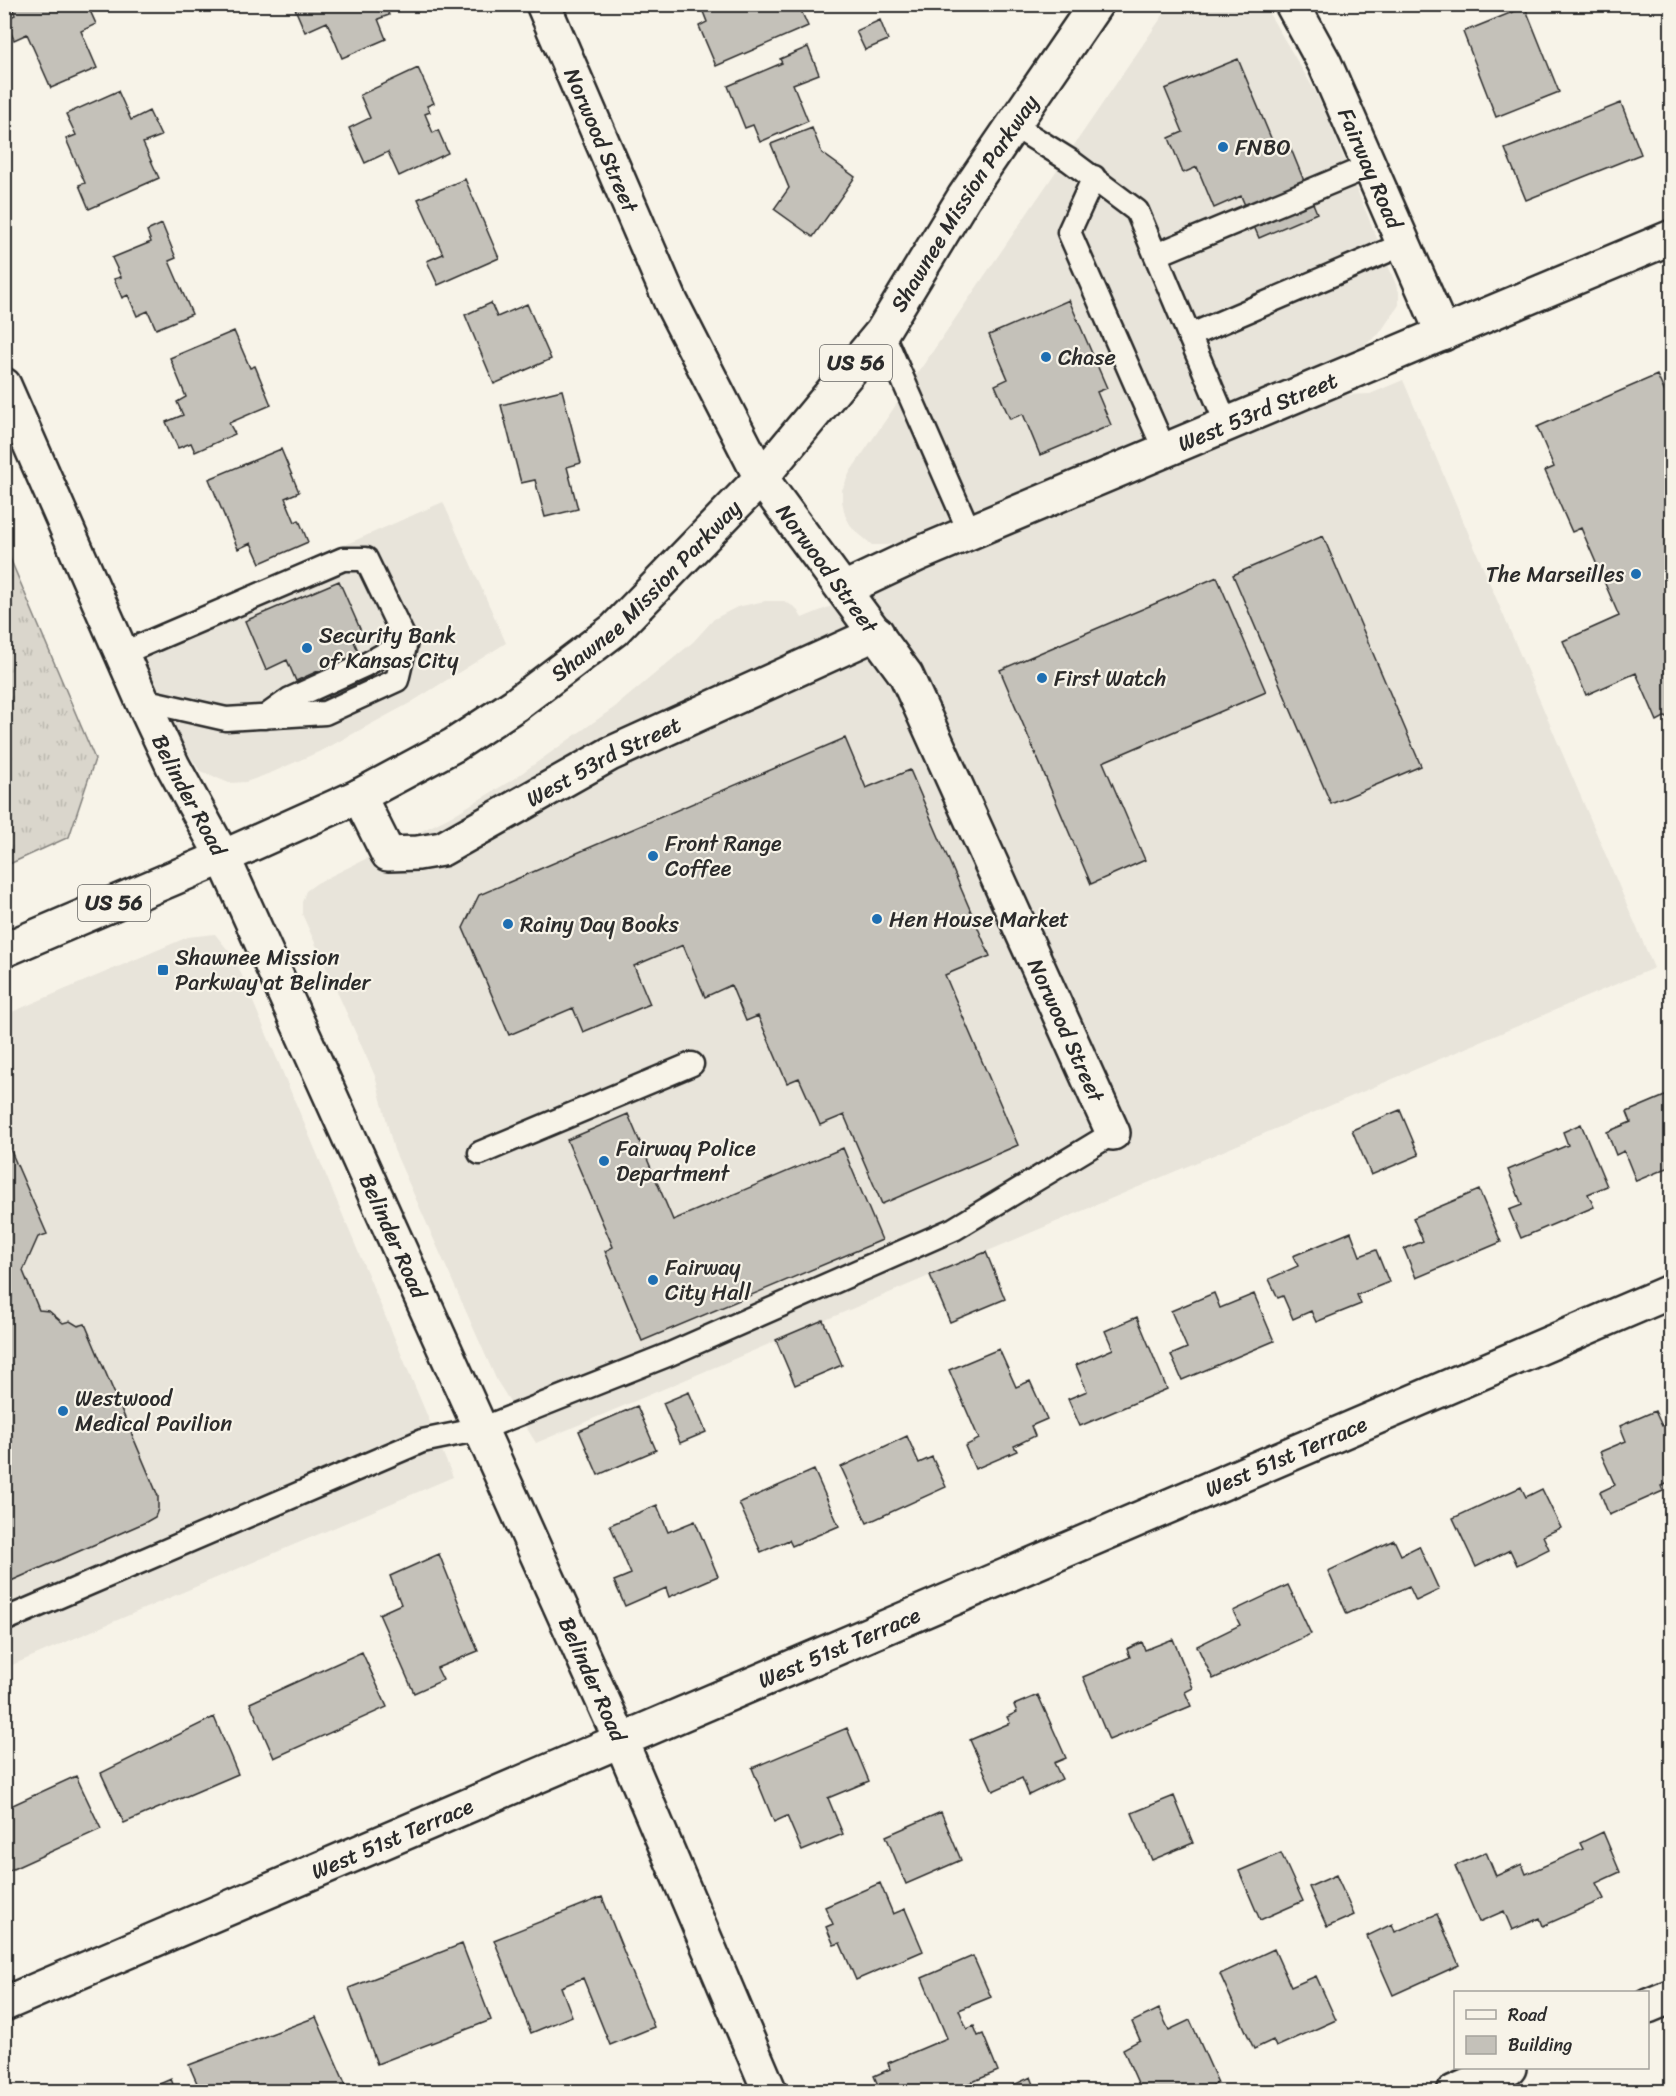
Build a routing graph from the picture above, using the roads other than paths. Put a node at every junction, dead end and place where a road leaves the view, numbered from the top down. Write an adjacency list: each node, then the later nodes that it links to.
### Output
1 (543, 4): 16 (main road, Norwood Street)
2 (1096, 4): 4 (main road, Shawnee Mission Parkway / US 56)
3 (1292, 4): 5 (main road, Fairway Road)
4 (1013, 125): 6 (lane); 10 (main road, Shawnee Mission Parkway / US 56)
5 (1370, 166): 8 (main road, Fairway Road); 9 (lane)
6 (1094, 177): 9 (lane); 15 (lane)
7 (1671, 237): 11 (main road, West 53rd Street)
8 (1404, 244): 11 (main road, Fairway Road); 12 (lane)
9 (1156, 255): 12 (lane)
10 (882, 332): 16 (main road, Shawnee Mission Parkway / US 56); 17 (lane)
11 (1443, 334): 14 (main road, West 53rd Street)
12 (1189, 336): 14 (lane)
13 (4, 385): 20 (main road, Belinder Road)
14 (1227, 425): 15 (main road, West 53rd Street)
15 (1166, 451): 17 (main road, West 53rd Street)
16 (761, 478): 18 (main road, Norwood Street); 22 (main road, Shawnee Mission Parkway / US 56)
17 (970, 533): 18 (main road, West 53rd Street)
18 (844, 589): 19 (main road, Norwood Street)
19 (877, 633): 22 (main road, West 53rd Street); 26 (main road, Norwood Street)
20 (121, 654): 21 (main road, Belinder Road); 21 (lane)
21 (142, 700): 23 (main road, Belinder Road)
22 (359, 796): 23 (main road, Shawnee Mission Parkway / US 56)
23 (223, 857): 24 (main road, Shawnee Mission Parkway / US 56); 29 (main road, Belinder Road)
24 (4, 950)
25 (692, 1064): 27 (lane)
26 (1113, 1133): 29 (lane)
27 (480, 1153)
28 (1671, 1291): 31 (main road, West 51st Terrace)
29 (481, 1429): 30 (lane); 31 (main road, Belinder Road)
30 (4, 1620)
31 (621, 1741): 33 (main road, West 51st Terrace); 36 (main road, Belinder Road)
32 (1671, 1996): 34 (main road)
33 (4, 2004)
34 (1649, 2005)
35 (1504, 2069): 37 (main road)
36 (770, 2091)
37 (1454, 2091)

